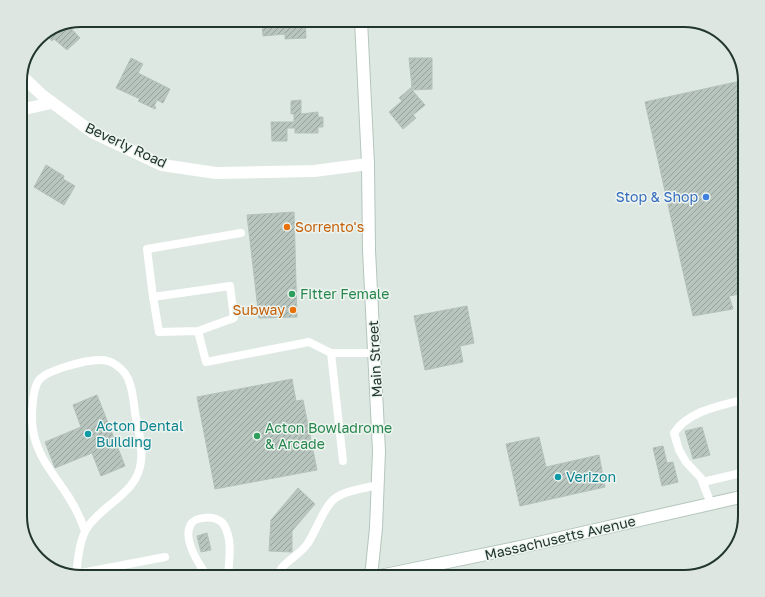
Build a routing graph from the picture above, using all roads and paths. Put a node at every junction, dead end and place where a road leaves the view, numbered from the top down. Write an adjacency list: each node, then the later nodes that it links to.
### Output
1 (361, 27): 5 (main road, Main Street)
2 (27, 81): 3 (main road, Beverly Road)
3 (52, 103): 4 (main road); 5 (main road, Beverly Road)
4 (27, 108)
5 (368, 164): 10 (main road, Main Street)
6 (241, 233): 7 (lane)
7 (153, 297): 8 (lane); 8 (lane)
8 (198, 331): 9 (lane)
9 (330, 353): 10 (lane); 12 (lane)
10 (374, 353): 15 (main road, Main Street)
11 (738, 401): 14 (lane)
12 (344, 461)
13 (738, 474): 14 (lane)
14 (703, 482): 17 (lane)
15 (378, 485): 24 (lane); 25 (main road, Main Street)
16 (738, 498): 17 (main road, Massachusetts Avenue)
17 (711, 504): 26 (main road, Massachusetts Avenue)
18 (85, 531): 18 (lane); 20 (lane)
19 (165, 557): 21 (lane)
20 (77, 570)
21 (97, 570)
22 (204, 570): 23 (lane)
23 (228, 570)
24 (281, 570)
25 (372, 570)
26 (432, 570)

